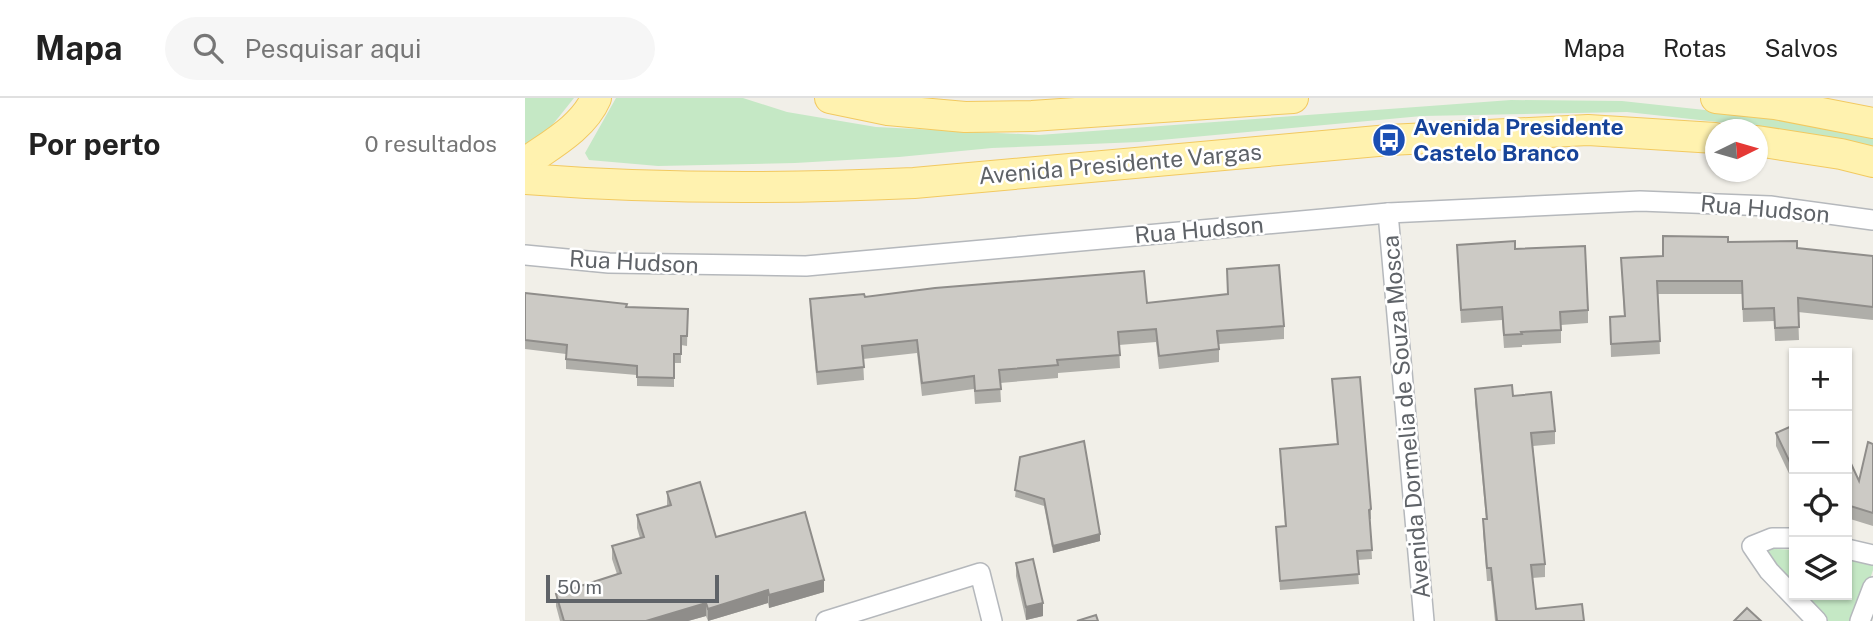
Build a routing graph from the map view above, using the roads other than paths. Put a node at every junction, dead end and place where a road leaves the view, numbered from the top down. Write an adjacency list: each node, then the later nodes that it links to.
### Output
1 (596, 98): 9 (main road)
2 (830, 98): 3 (main road)
3 (1293, 98)
4 (1716, 98): 5 (main road)
5 (1873, 123)
6 (1705, 137): 10 (main road, Avenida Presidente Vargas)
7 (1768, 143): 8 (main road)
8 (1873, 162)
9 (525, 163)
10 (525, 179)
11 (1388, 213): 12 (street, Rua Hudson); 13 (street, Rua Hudson); 22 (street, Avenida Dormelia de Souza Mosca)
12 (1873, 220)
13 (525, 255)
14 (1789, 538): 18 (street)
15 (1852, 551): 16 (street)
16 (1873, 555)
17 (1873, 587): 24 (street)
18 (1789, 592)
19 (1797, 600): 23 (street)
20 (826, 621): 21 (street)
21 (992, 621)
22 (1424, 621)
23 (1817, 621)
24 (1860, 621)

